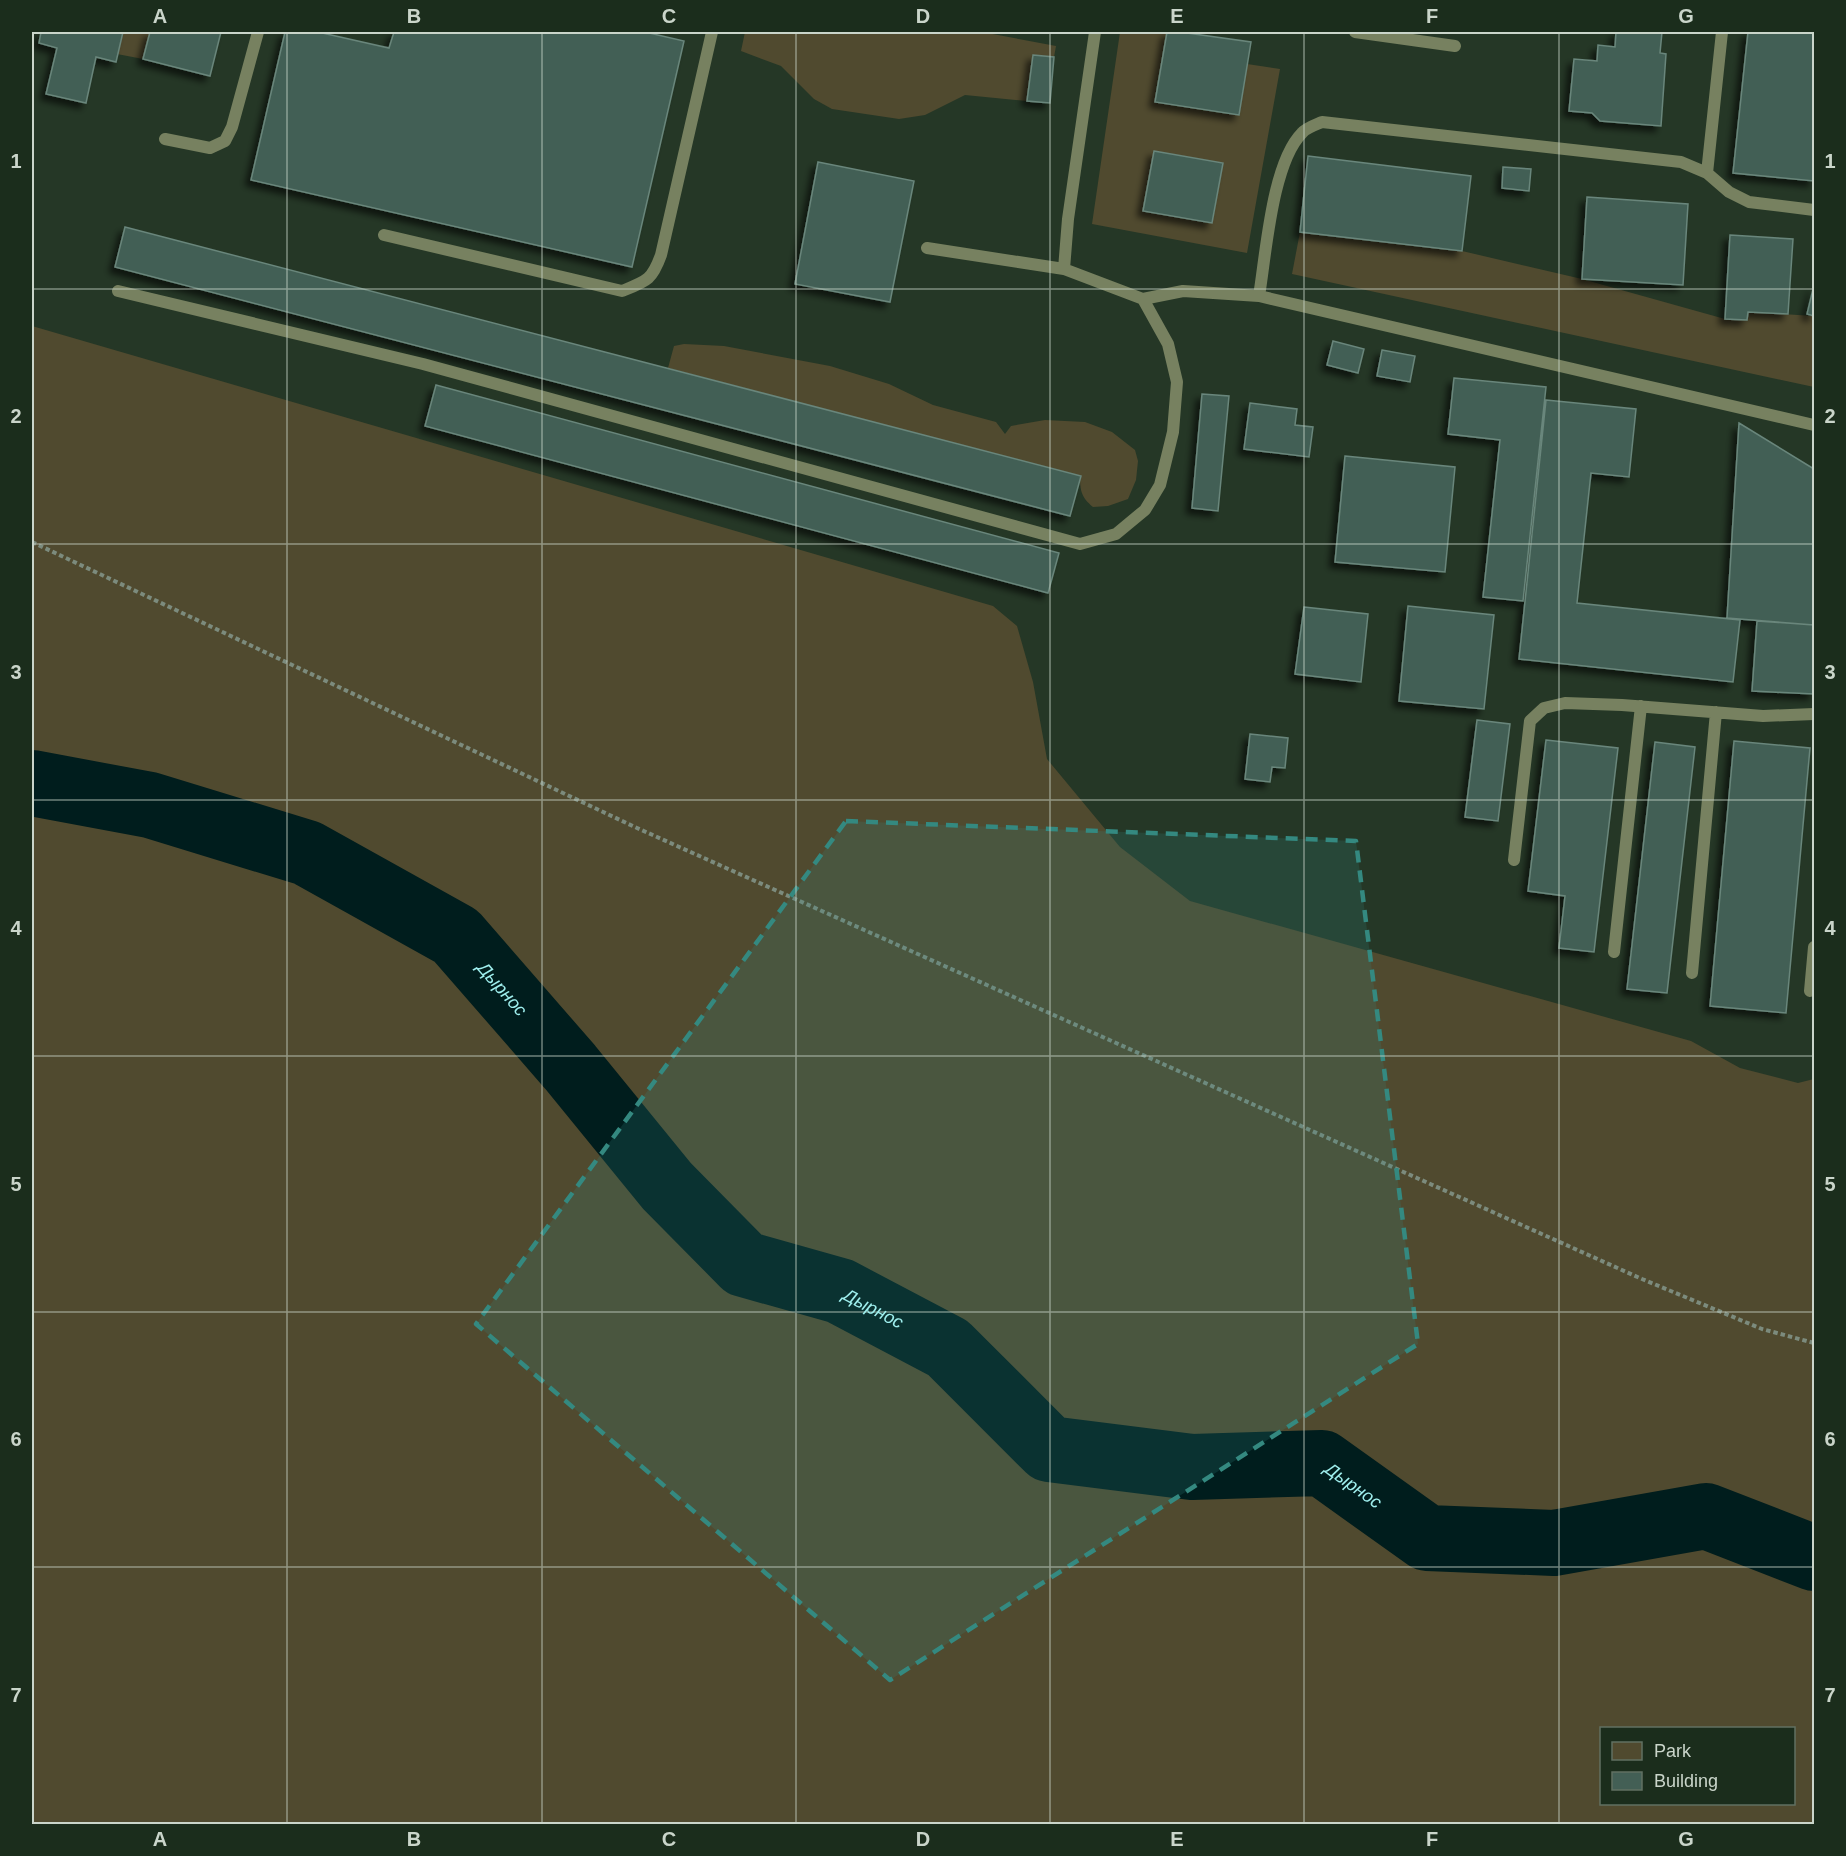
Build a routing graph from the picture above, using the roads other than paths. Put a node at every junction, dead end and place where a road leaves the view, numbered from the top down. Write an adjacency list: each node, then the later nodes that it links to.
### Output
1 (258, 32): 7 (lane)
2 (712, 32): 10 (lane)
3 (1095, 32): 12 (lane)
4 (1355, 32): 6 (lane)
5 (1722, 32): 8 (lane)
6 (1455, 46)
7 (165, 139)
8 (1707, 173): 9 (lane); 14 (lane)
9 (1815, 210)
10 (384, 235)
11 (927, 248): 12 (lane)
12 (1064, 269): 15 (lane)
13 (118, 291): 15 (lane)
14 (1259, 296): 15 (lane); 16 (lane)
15 (1143, 299)
16 (1815, 425)
17 (1641, 706): 18 (lane); 20 (lane); 22 (lane)
18 (1716, 712): 19 (lane); 23 (lane)
19 (1815, 714)
20 (1514, 860)
21 (1815, 947): 24 (lane)
22 (1614, 952)
23 (1692, 973)
24 (1810, 991)

